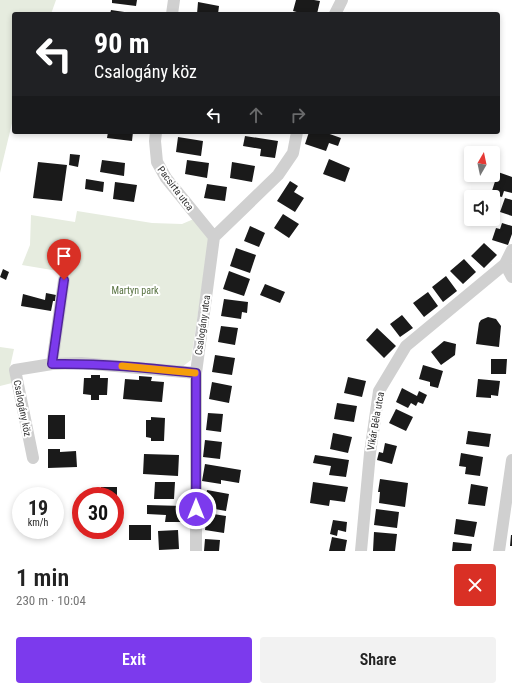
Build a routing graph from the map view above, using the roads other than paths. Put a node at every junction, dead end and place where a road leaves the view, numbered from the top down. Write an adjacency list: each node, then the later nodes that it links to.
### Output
1 (174, 0): 3 (street)
2 (342, 0): 4 (street)
3 (172, 12)
4 (336, 12)
5 (156, 134): 7 (street, Pacsirta utca)
6 (297, 134): 7 (street)
7 (214, 237): 13 (street, Csalogány utca)
8 (512, 250): 9 (street, Vikár Béla utca)
9 (505, 264): 10 (street); 17 (street, Vikár Béla utca)
10 (512, 277)
11 (64, 280): 12 (street)
12 (52, 364): 13 (street, Csalogány köz); 14 (street, Csalogány köz)
13 (196, 373): 16 (street, Csalogány utca)
14 (33, 458)
15 (512, 460): 18 (street)
16 (196, 551)
17 (361, 551)
18 (499, 551)

